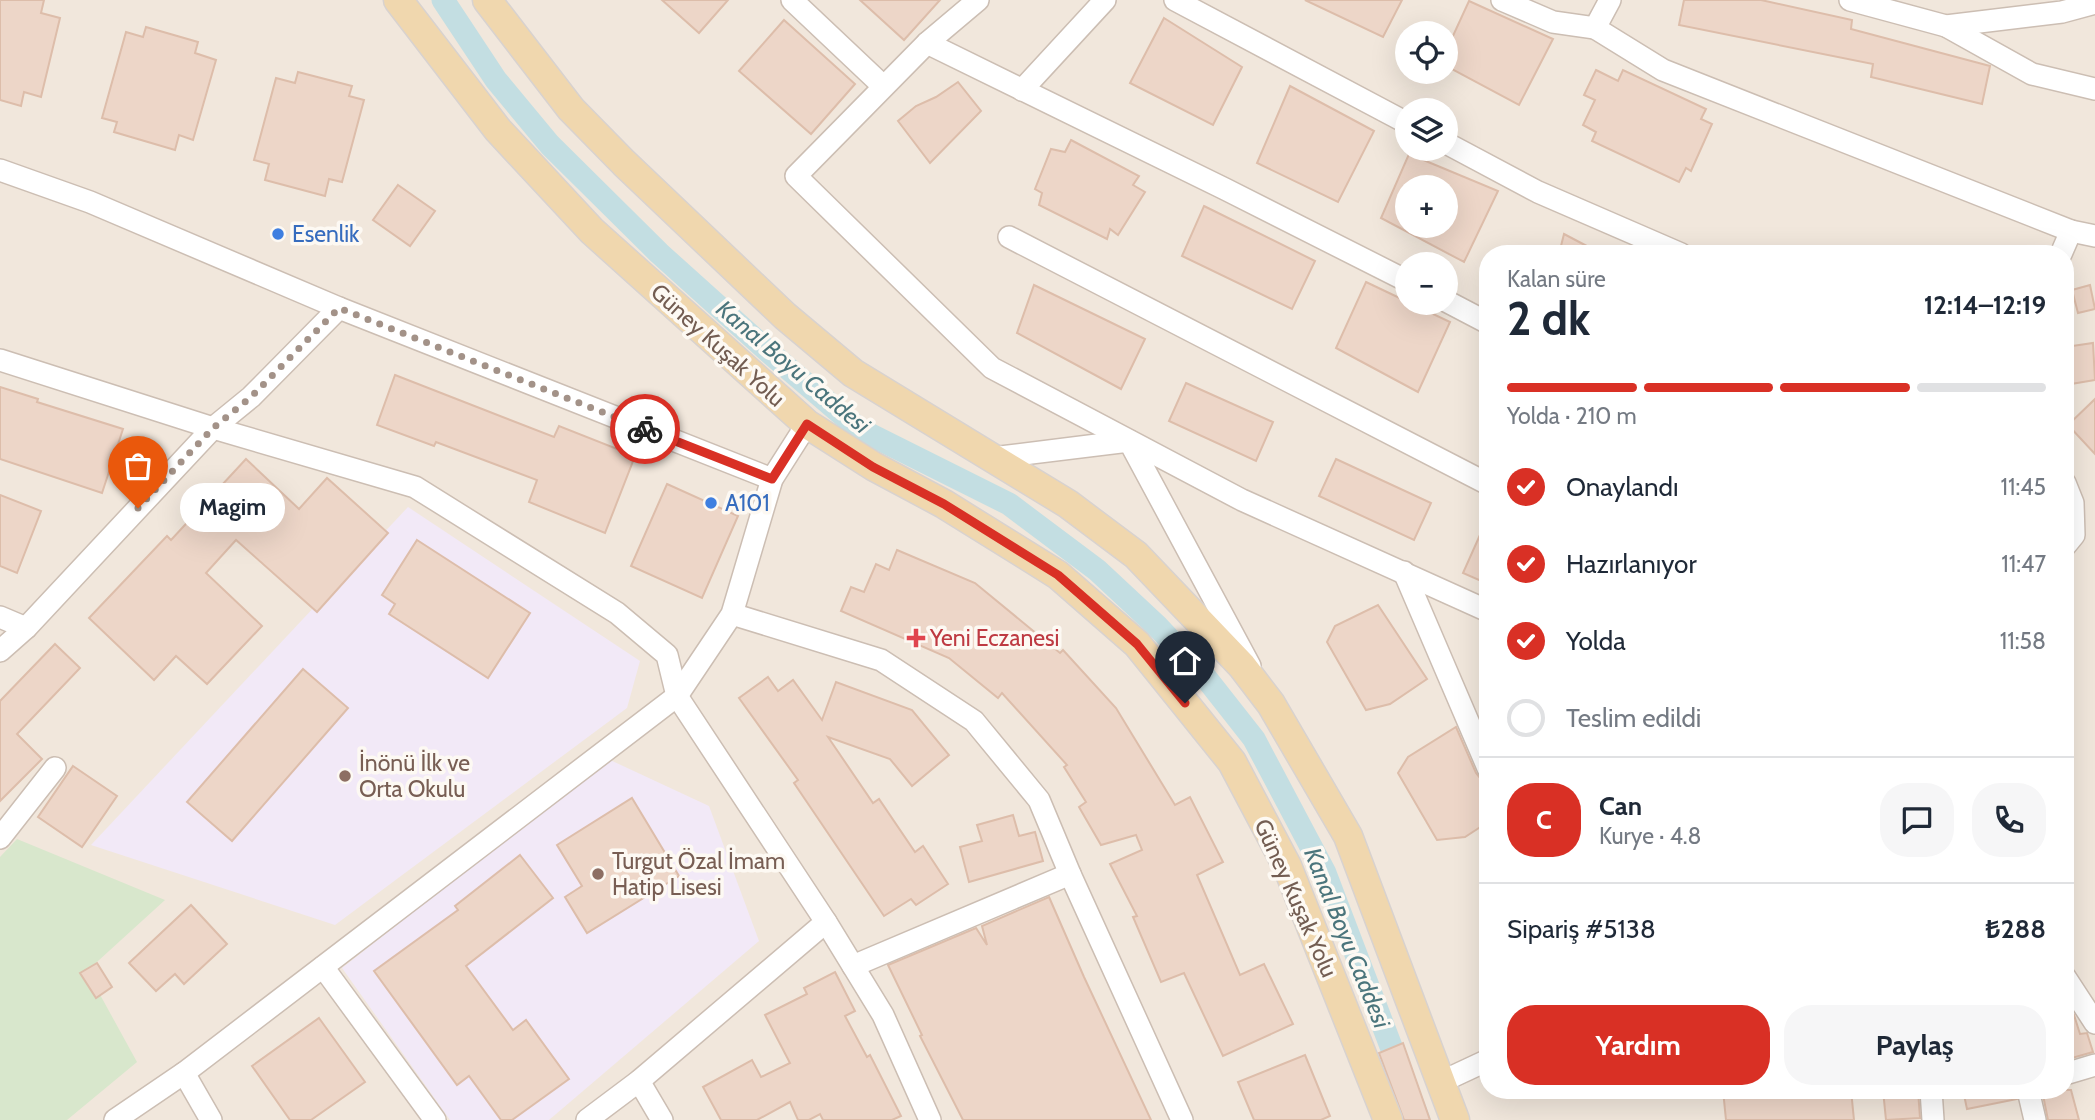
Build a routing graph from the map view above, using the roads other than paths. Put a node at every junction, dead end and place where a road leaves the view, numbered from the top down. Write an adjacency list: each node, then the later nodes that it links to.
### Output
1 (398, 0): 30 (main road, Güney Kuşak Yolu)
2 (487, 0): 33 (main road)
3 (792, 0): 14 (street)
4 (978, 0): 13 (street)
5 (1105, 0): 16 (street)
6 (1175, 0): 17 (street)
7 (1502, 0): 12 (street)
8 (1610, 0): 12 (street)
9 (1850, 0): 11 (street)
10 (2095, 3): 11 (street)
11 (1946, 26): 15 (street)
12 (1595, 28): 20 (street)
13 (927, 43): 14 (street); 16 (street)
14 (883, 86): 32 (street)
15 (2095, 89)
16 (1021, 90): 25 (street)
17 (1395, 117)
18 (1458, 149): 23 (street)
19 (0, 170): 27 (street)
20 (2071, 231): 21 (street); 24 (street)
21 (2095, 236)
22 (1009, 237): 35 (street)
23 (1660, 245)
24 (2065, 245)
25 (1395, 275)
26 (1458, 307): 28 (street)
27 (339, 308): 31 (street); 34 (street)
28 (1479, 318)
29 (0, 360): 31 (street)
30 (807, 424): 34 (street); 70 (main road, Güney Kuşak Yolu)
31 (213, 428): 42 (street); 44 (street)
32 (1129, 441): 33 (street); 38 (street); 45 (street)
33 (992, 458): 45 (main road)
34 (772, 479): 40 (street)
35 (1479, 479)
36 (2074, 510): 37 (street)
37 (2078, 540)
38 (1404, 572): 39 (street); 46 (street)
39 (1479, 607)
40 (732, 614): 44 (street); 49 (street)
41 (0, 617): 42 (street)
42 (26, 628): 43 (street)
43 (0, 651)
44 (677, 696): 50 (street); 52 (street)
45 (1271, 704): 60 (main road)
46 (1479, 747)
47 (55, 768): 48 (street)
48 (0, 838)
49 (1070, 874): 51 (street); 69 (street)
50 (826, 922): 51 (street); 59 (street)
51 (853, 966): 68 (street)
52 (323, 967): 58 (street); 65 (street)
53 (2074, 991): 54 (street)
54 (2095, 1023)
55 (1479, 1064): 60 (street)
56 (2095, 1065): 57 (street)
57 (2074, 1071)
58 (184, 1073): 63 (street); 64 (street)
59 (639, 1081): 66 (street); 67 (street)
60 (1441, 1082): 71 (main road)
61 (1932, 1099): 72 (street)
62 (2030, 1099): 73 (street)
63 (115, 1120)
64 (212, 1120)
65 (435, 1120)
66 (587, 1120)
67 (662, 1120)
68 (930, 1120)
69 (1182, 1120)
70 (1388, 1120)
71 (1455, 1120)
72 (1933, 1120)
73 (2035, 1120)

